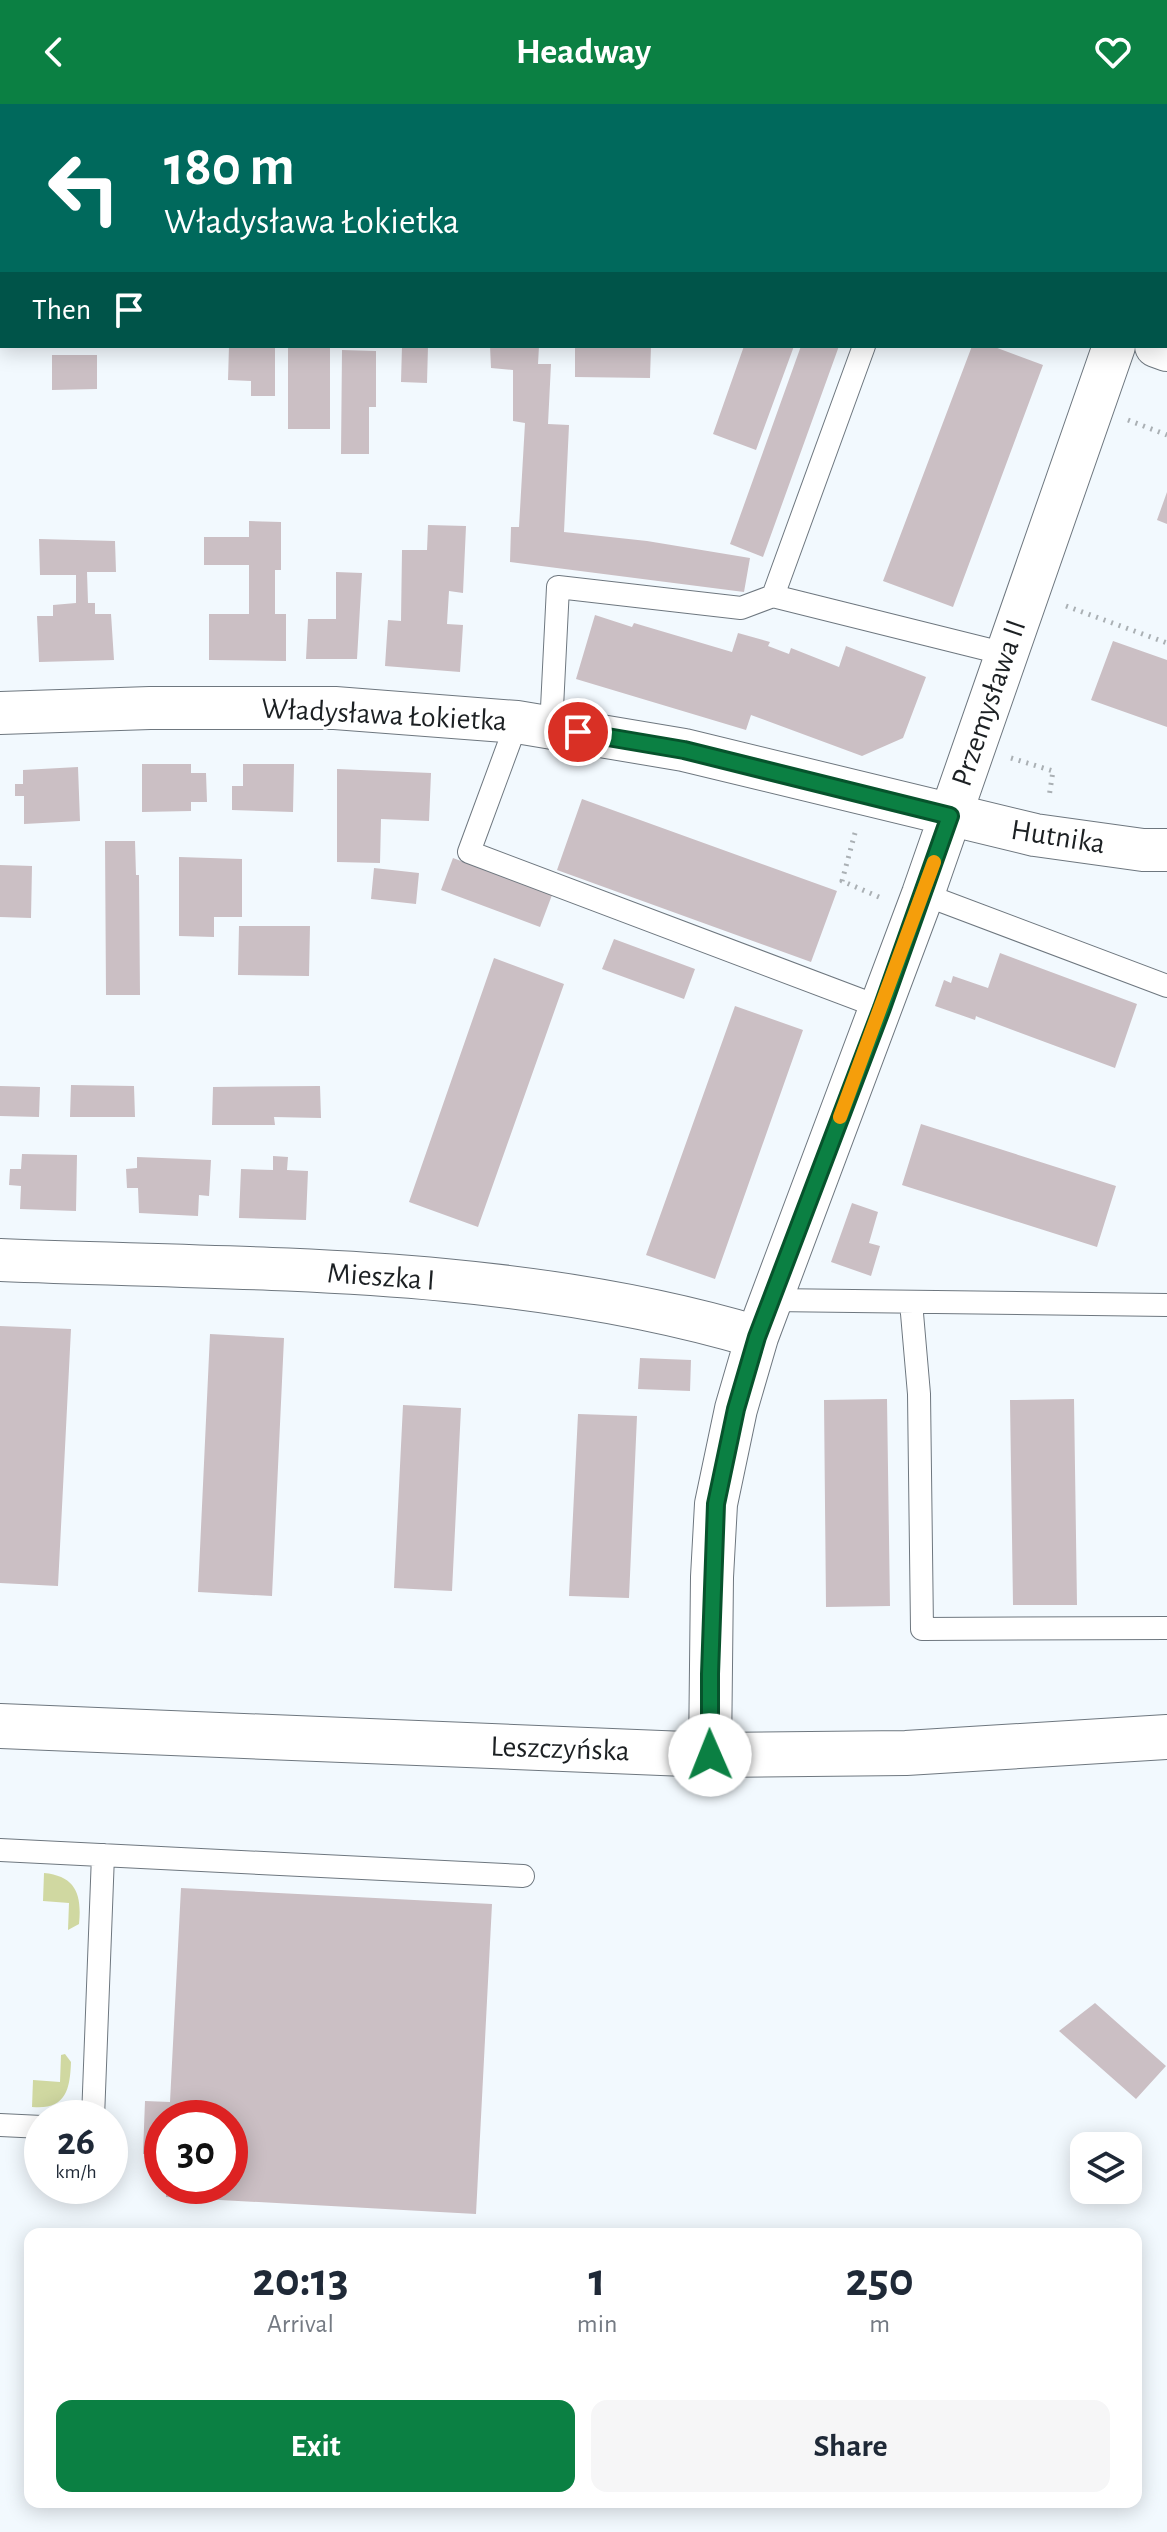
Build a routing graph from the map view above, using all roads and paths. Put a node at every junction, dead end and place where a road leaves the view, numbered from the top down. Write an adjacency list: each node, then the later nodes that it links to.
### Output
1 (863, 348): 5 (lane)
2 (1113, 348): 8 (street, Przemysława II)
3 (1120, 417): 4 (path)
4 (1167, 435)
5 (773, 596): 8 (lane); 10 (lane)
6 (1054, 602): 7 (path)
7 (1167, 643)
8 (1006, 654): 11 (street, Przemysława II)
9 (0, 713): 10 (street, Władysława Łokietka)
10 (534, 725): 11 (street, Władysława Łokietka); 15 (lane)
11 (950, 816): 12 (street, Hutnika); 13 (street, Przemysława II)
12 (1167, 850)
13 (923, 894): 14 (lane); 15 (street, Przemysława II)
14 (1167, 986)
15 (882, 1008): 19 (street, Przemysława II)
16 (0, 1260): 19 (street, Mieszka I)
17 (911, 1302): 18 (lane); 19 (lane); 20 (lane)
18 (1167, 1305)
19 (764, 1318): 23 (street, Przemysława II)
20 (1167, 1628)
21 (0, 1726): 23 (street, Leszczyńska)
22 (1167, 1737): 23 (street, Leszczyńska)
23 (710, 1755)
24 (0, 1850): 25 (lane)
25 (103, 1855): 26 (lane); 27 (lane)
26 (523, 1876)
27 (94, 2100)
28 (0, 2125): 29 (lane)
29 (24, 2126)

